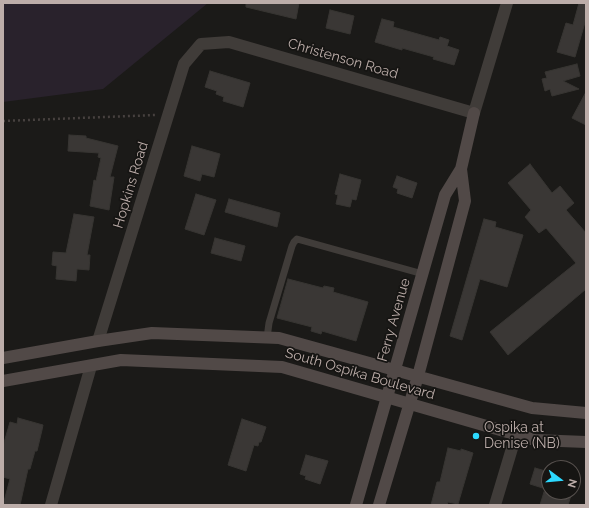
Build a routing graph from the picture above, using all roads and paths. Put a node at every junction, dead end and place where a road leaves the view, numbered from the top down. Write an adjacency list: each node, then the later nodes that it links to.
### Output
1 (507, 3): 3 (street, Ferry Avenue)
2 (201, 44): 3 (street, Christenson Road); 4 (street, Hopkins Road)
3 (474, 113): 6 (main road, Ferry Avenue)
4 (168, 114): 5 (path); 9 (street, Hopkins Road)
5 (3, 121)
6 (461, 169): 7 (main road, Ferry Avenue); 13 (main road, Ferry Avenue)
7 (423, 274): 8 (lane); 12 (main road, Ferry Avenue)
8 (267, 338): 9 (main road, South Ospika Boulevard); 12 (main road, South Ospika Boulevard)
9 (98, 341): 10 (main road, South Ospika Boulevard)
10 (3, 358)
11 (91, 366): 14 (main road, South Ospika Boulevard); 15 (main road, South Ospika Boulevard); 20 (street)
12 (396, 370): 13 (main road, South Ospika Boulevard); 15 (main road, Ferry Avenue)
13 (418, 376): 16 (main road, Ferry Avenue); 17 (main road, South Ospika Boulevard)
14 (3, 381)
15 (387, 397): 16 (main road, South Ospika Boulevard); 21 (main road, Ferry Avenue)
16 (410, 404): 18 (main road, South Ospika Boulevard); 22 (main road, Ferry Avenue)
17 (586, 413)
18 (516, 435): 19 (main road, South Ospika Boulevard); 23 (street)
19 (586, 442)
20 (51, 505)
21 (356, 505)
22 (379, 505)
23 (495, 505)

